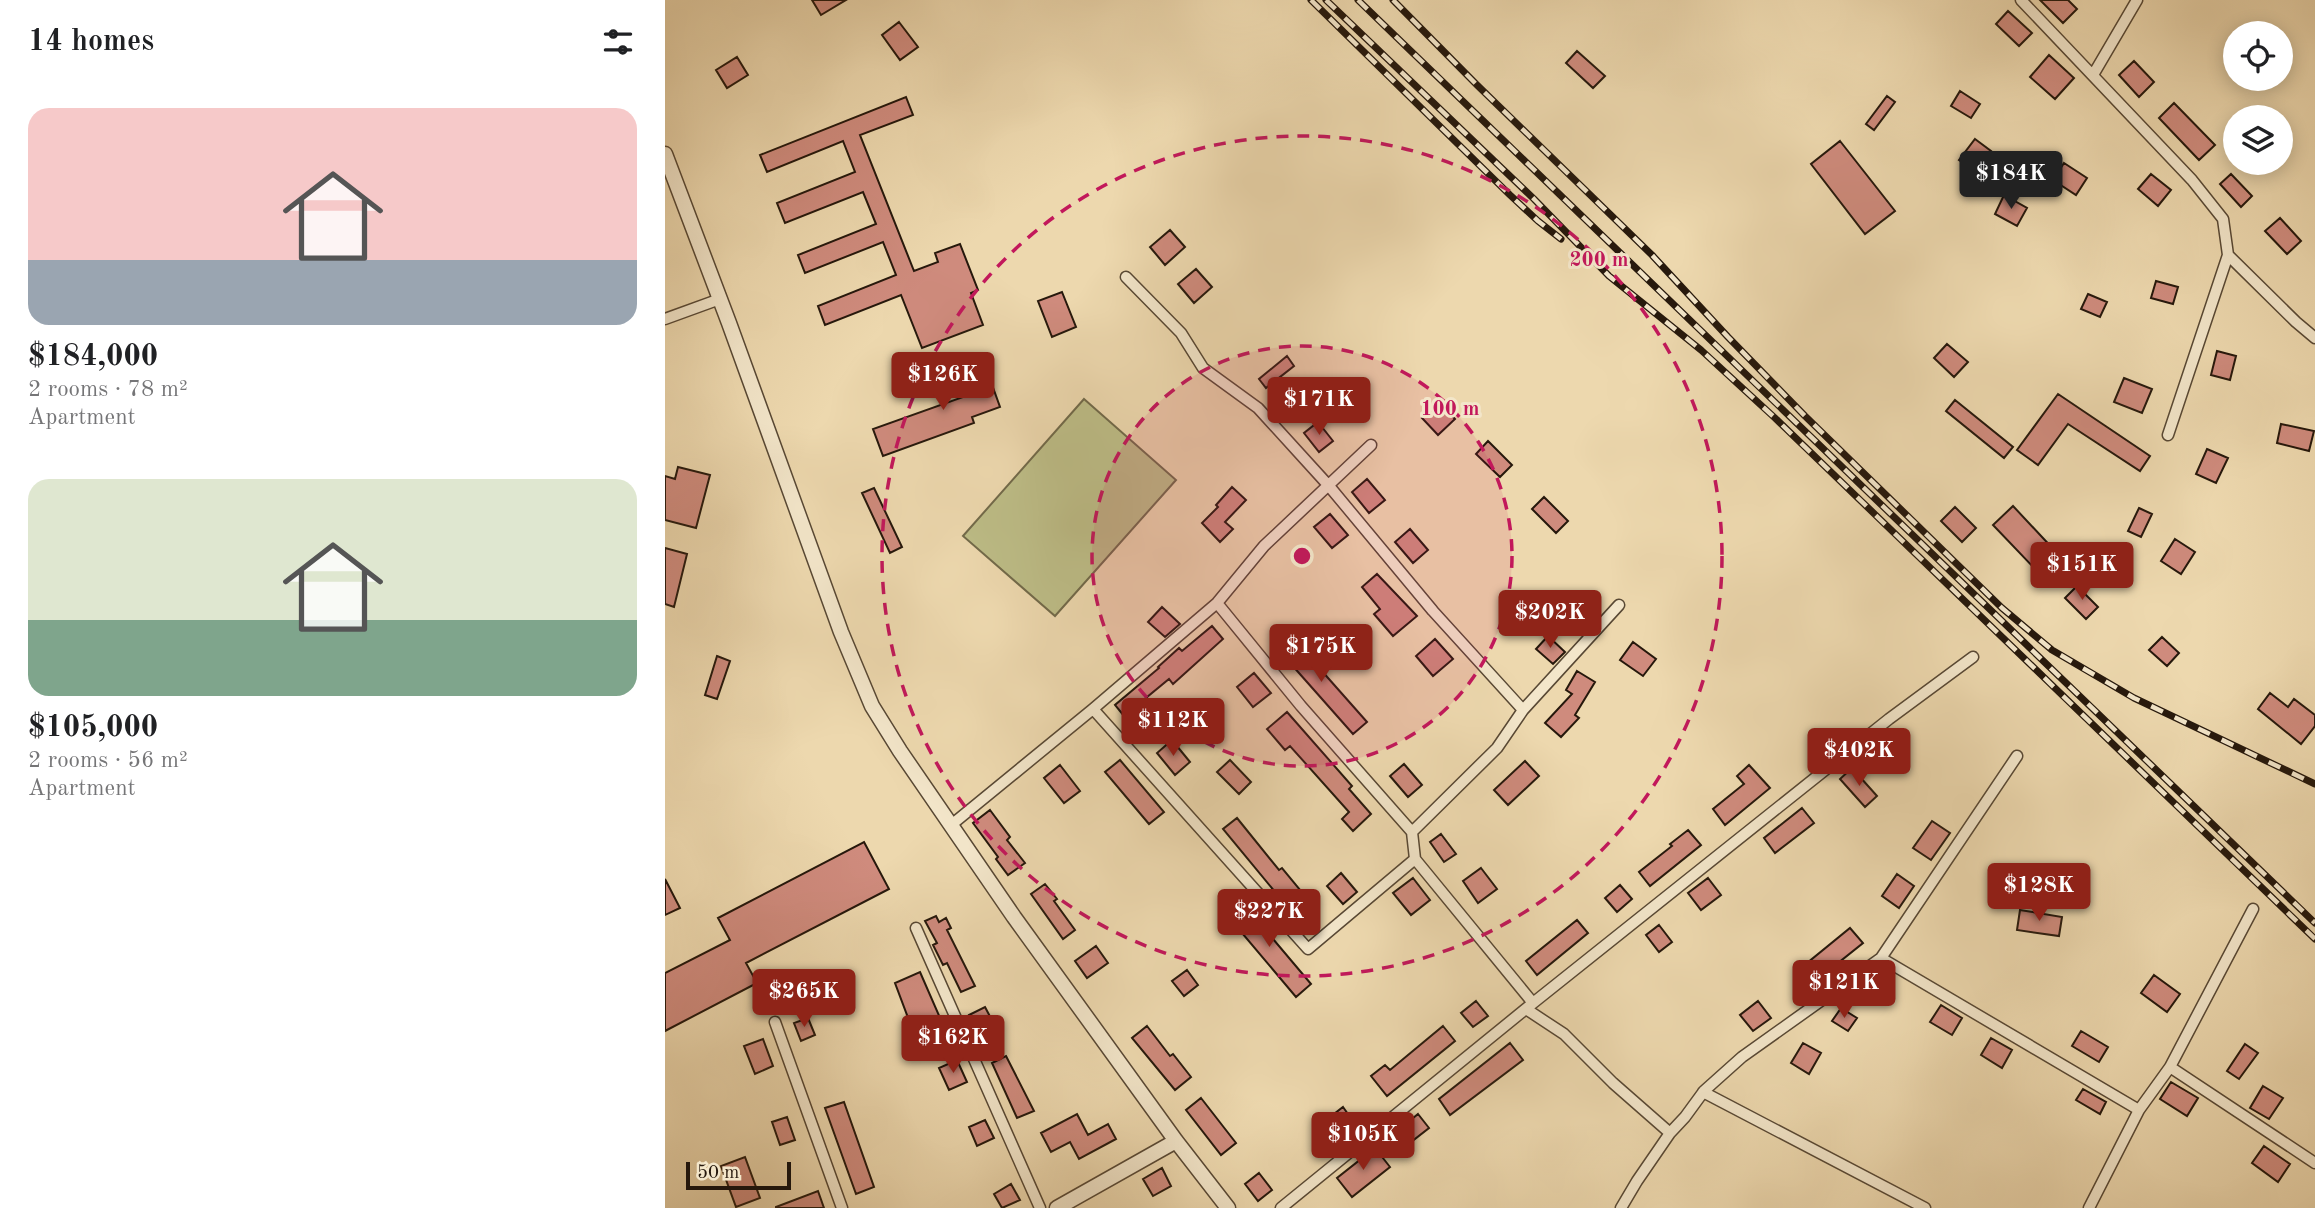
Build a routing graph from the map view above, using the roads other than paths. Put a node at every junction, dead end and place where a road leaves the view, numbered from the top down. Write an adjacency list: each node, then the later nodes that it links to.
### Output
1 (2021, 0): 3 (street)
2 (2137, 0): 3 (street)
3 (2093, 75): 5 (street)
4 (665, 154): 7 (street)
5 (2228, 255): 9 (street); 10 (street)
6 (1126, 277): 12 (street)
7 (720, 299): 8 (street); 19 (street)
8 (665, 319)
9 (2315, 338)
10 (2168, 435)
11 (1371, 445): 12 (street)
12 (1329, 486): 13 (street); 17 (street)
13 (1217, 603): 16 (street); 20 (street)
14 (1619, 605): 17 (street)
15 (1973, 657): 25 (street)
16 (1093, 709): 19 (street); 21 (street)
17 (1523, 710): 20 (street)
18 (2017, 756): 24 (street)
19 (950, 826): 31 (street)
20 (1412, 832): 21 (street)
21 (1415, 859): 25 (street)
22 (2253, 909): 27 (street)
23 (916, 928): 34 (street)
24 (1881, 958): 28 (street); 29 (street)
25 (1529, 1006): 30 (street); 37 (street)
26 (775, 1022): 33 (street)
27 (2170, 1067): 29 (street); 32 (street)
28 (1703, 1092): 30 (street); 39 (street)
29 (2139, 1110): 40 (street)
30 (1670, 1133): 38 (street)
31 (1176, 1141): 35 (street); 36 (street)
32 (2315, 1163)
33 (842, 1208)
34 (1040, 1208)
35 (1057, 1208)
36 (1228, 1208)
37 (1281, 1208)
38 (1621, 1208)
39 (1925, 1208)
40 (2089, 1208)

